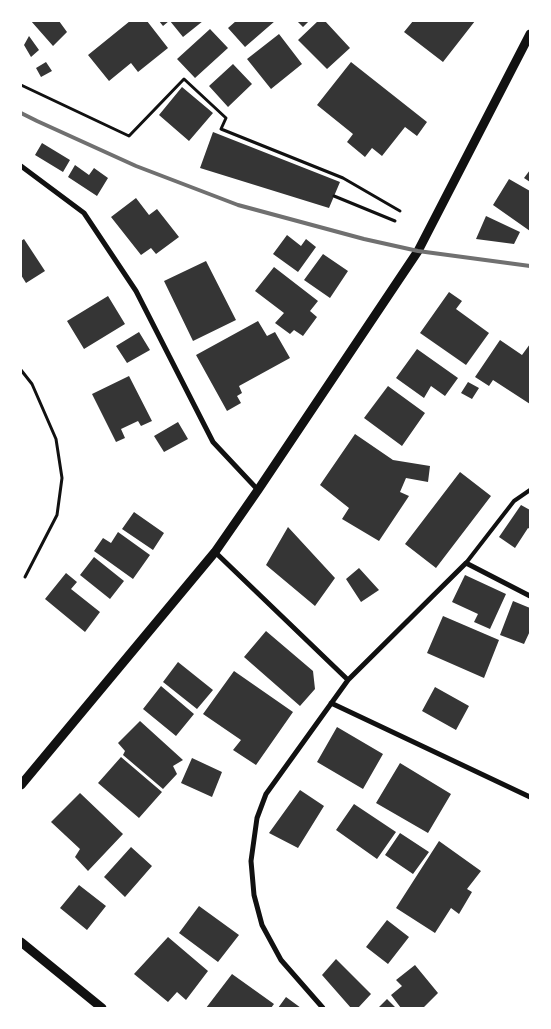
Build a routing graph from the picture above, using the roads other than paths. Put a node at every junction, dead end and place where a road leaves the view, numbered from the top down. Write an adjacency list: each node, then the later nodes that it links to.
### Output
1 (530, 34): 3 (street)
2 (21, 166): 3 (street)
3 (258, 490): 5 (street)
4 (530, 490): 6 (lane)
5 (215, 552): 8 (street); 10 (street)
6 (466, 563): 7 (street); 8 (street)
7 (530, 596)
8 (348, 680): 9 (street)
9 (331, 703): 11 (street); 14 (street)
10 (21, 785)
11 (530, 797)
12 (21, 942): 13 (street)
13 (102, 1008)
14 (323, 1008)

